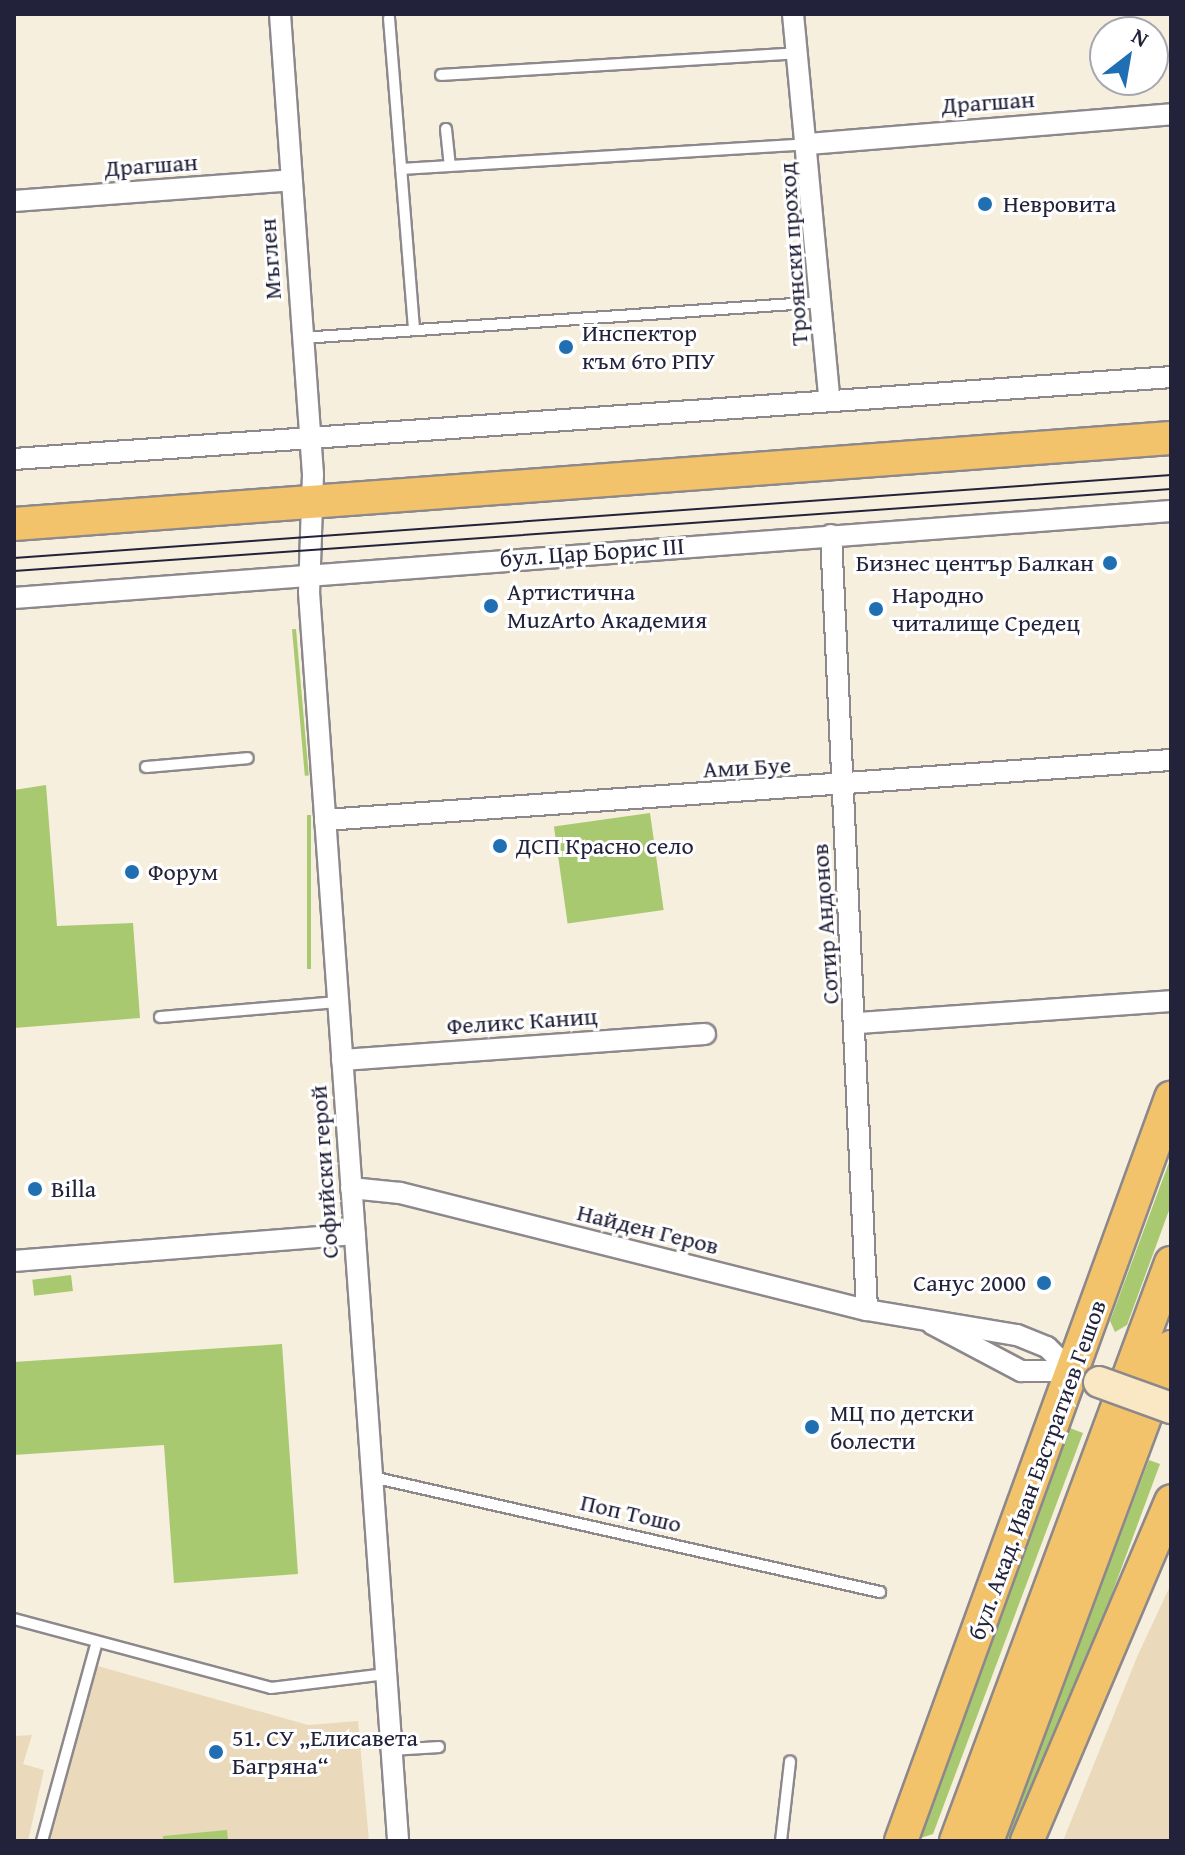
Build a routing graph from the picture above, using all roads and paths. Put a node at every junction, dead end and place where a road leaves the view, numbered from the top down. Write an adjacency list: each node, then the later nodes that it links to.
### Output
1 (280, 14): 11 (street, Мъглен)
2 (793, 14): 4 (street, Троянски проход)
3 (389, 18): 10 (lane)
4 (796, 53): 5 (lane); 8 (street, Троянски проход)
5 (441, 75)
6 (1171, 114): 8 (street, Драгшан)
7 (446, 129): 9 (lane)
8 (809, 144): 9 (lane); 13 (street, Троянски проход)
9 (450, 166): 10 (lane)
10 (401, 169): 14 (lane)
11 (291, 180): 12 (street, Драгшан); 15 (street, Мъглен)
12 (14, 201)
13 (822, 302): 14 (lane); 17 (street, Троянски проход)
14 (414, 330): 15 (lane)
15 (302, 338): 18 (street, Мъглен)
16 (1171, 377): 17 (street)
17 (829, 397): 18 (street)
18 (309, 434): 20 (street); 21 (street, Мъглен)
19 (1171, 438): 21 (main road)
20 (14, 459)
21 (312, 500): 23 (main road); 25 (street, Софийски герой)
22 (1171, 511): 24 (street, бул. Цар Борис III)
23 (14, 524)
24 (831, 535): 25 (street, бул. Цар Борис III); 30 (street, Сотир Андонов)
25 (307, 573): 26 (street, бул. Цар Борис III); 31 (street, Софийски герой)
26 (14, 598)
27 (248, 758): 29 (lane)
28 (1171, 760): 30 (street, Ами Буе)
29 (146, 767)
30 (843, 787): 31 (street, Ами Буе); 35 (street, Сотир Андонов)
31 (325, 820): 33 (street, Софийски герой)
32 (1171, 1001): 35 (street)
33 (338, 1002): 34 (lane); 37 (street, Софийски герой)
34 (160, 1017)
35 (858, 1023): 45 (street, Сотир Андонов)
36 (705, 1034): 37 (street, Феликс Каниц)
37 (342, 1060): 40 (street, Софийски герой)
38 (1171, 1098): 41 (main road, бул. Акад. Иван Евстратиев Гешов)
39 (1171, 1135): 41 (main road)
40 (351, 1188): 42 (street, Софийски герой); 45 (street, Найден Геров)
41 (1138, 1200): 48 (main road, бул. Акад. Иван Евстратиев Гешов)
42 (355, 1234): 43 (street); 50 (street, Софийски герой)
43 (14, 1261)
44 (1171, 1263): 63 (main road)
45 (867, 1310): 46 (street, Найден Геров)
46 (932, 1324): 48 (street, Найден Геров); 48 (street, Найден Геров)
47 (1171, 1347): 64 (main road)
48 (1085, 1376): 49 (main road, bridge); 62 (main road, бул. Акад. Иван Евстратиев Гешов)
49 (1171, 1408)
50 (372, 1477): 52 (lane, Поп Тошо); 55 (street, Софийски герой)
51 (1171, 1501): 65 (main road)
52 (880, 1592)
53 (14, 1619): 54 (lane)
54 (97, 1642): 55 (lane); 59 (lane)
55 (386, 1674): 57 (street, Софийски герой)
56 (439, 1747): 57 (lane)
57 (392, 1750): 60 (street, Софийски герой)
58 (790, 1762): 61 (lane)
59 (42, 1841)
60 (398, 1841)
61 (781, 1841)
62 (901, 1841)
63 (956, 1841)
64 (987, 1841)
65 (1027, 1841)

